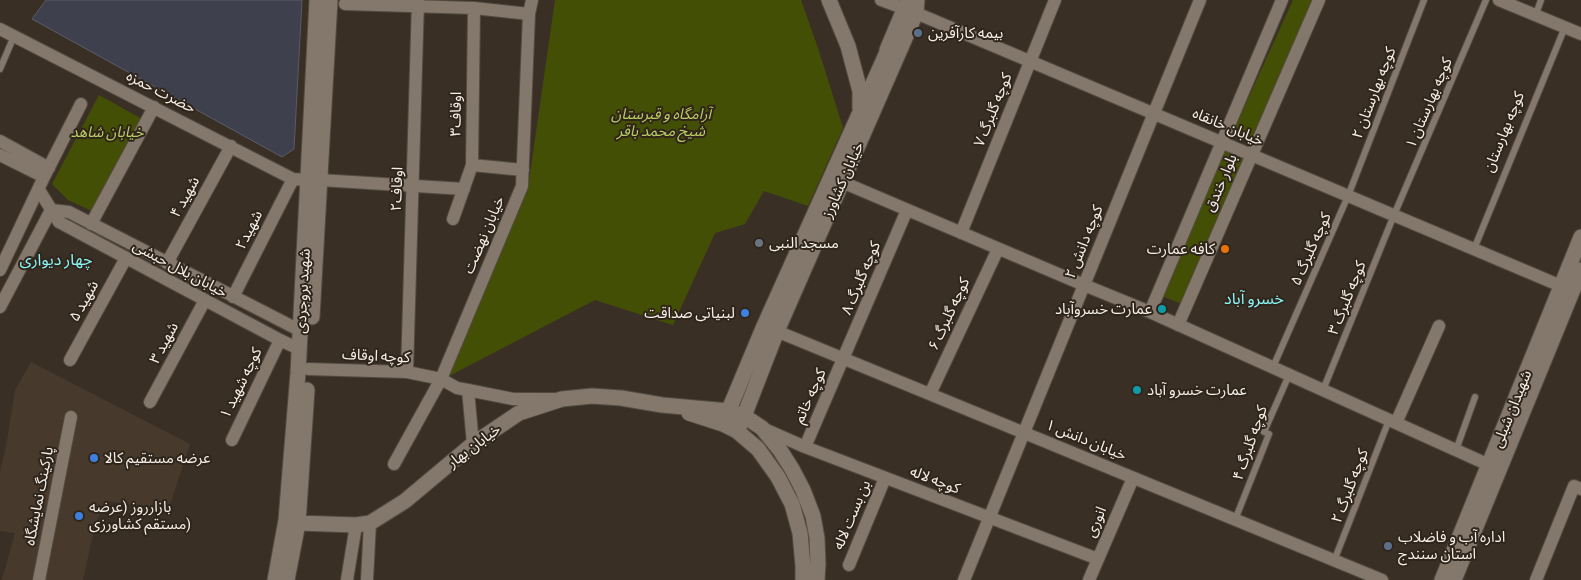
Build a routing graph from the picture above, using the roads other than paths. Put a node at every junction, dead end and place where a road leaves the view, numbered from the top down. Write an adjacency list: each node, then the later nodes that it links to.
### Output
1 (317, 0): 38 (street, شهید بروجردی)
2 (532, 0): 17 (street, خیابان نهضت)
3 (829, 0): 25 (street)
4 (881, 0): 15 (street, خیابان خانقاه)
5 (1055, 0): 23 (street, کوچه گلبرگ ۷)
6 (1200, 0): 29 (street, کوچه دانش ۲)
7 (1282, 0): 31 (street, بلوار خندق)
8 (1319, 0): 33 (street, بلوار خندق)
9 (1424, 0): 43 (lane, کوچه بهارستان ۲)
10 (1486, 0): 46 (lane, کوچه بهارستان ۱)
11 (1499, 0): 18 (street)
12 (1541, 0): 18 (lane)
13 (337, 2): 14 (street); 38 (street, شهید بروجردی)
14 (418, 3): 16 (street); 40 (street, اوقاف۲)
15 (911, 5): 23 (street, خیابان خانقاه); 25 (street); 28 (street, خیابان کشاورز); 39 (street, خیابان کشاورز)
16 (474, 8): 17 (street); 35 (street, اوقاف۳)
17 (529, 14): 36 (street, خیابان نهضت)
18 (1536, 14): 19 (street)
19 (1564, 27): 21 (street); 52 (lane, کوچه بهارستان)
20 (0, 29): 22 (street, حضرت حمزه)
21 (1581, 34)
22 (14, 36): 24 (lane); 27 (street, حضرت حمزه)
23 (1030, 61): 29 (street, خیابان خانقاه); 49 (street, کوچه گلبرگ ۷)
24 (0, 69)
25 (860, 91): 28 (street)
26 (81, 104): 37 (street)
27 (154, 107): 32 (street, حضرت حمزه); 48 (street)
28 (860, 113): 64 (street, خیابان کشاورز)
29 (1154, 113): 31 (street, خیابان خانقاه); 57 (street, کوچه دانش ۲)
30 (0, 141): 37 (street)
31 (1223, 142): 33 (street, خیابان خانقاه); 61 (street, بلوار خندق)
32 (231, 146): 38 (street, حضرت حمزه); 54 (street, شهید ۴)
33 (1251, 154): 43 (street, خیابان خانقاه); 62 (street, بلوار خندق)
34 (0, 155): 37 (street)
35 (472, 165): 36 (street); 41 (street, اوقاف۳)
36 (523, 170): 74 (street, خیابان نهضت)
37 (46, 173): 42 (street)
38 (307, 179): 40 (street); 58 (street, شهید۲); 65 (street, شهید بروجردی); 71 (street, شهید بروجردی)
39 (842, 182): 45 (street); 64 (street, خیابان کشاورز)
40 (414, 186): 41 (street); 72 (street, اوقاف۲)
41 (464, 189): 47 (street, اوقاف۳)
42 (38, 190): 44 (street, خیابان بلال حبشی); 55 (street)
43 (1348, 196): 46 (street, خیابان خانقاه); 70 (lane, کوچه گلبرگ ۵)
44 (51, 210): 48 (street, خیابان بلال حبشی); 53 (street, خیابان بلال حبشی); 60 (street)
45 (907, 210): 49 (street); 68 (street, کوچه گلبرگ ۸)
46 (1394, 215): 52 (street, خیابان خانقاه); 76 (lane, کوچه گلبرگ ۳)
47 (453, 219)
48 (91, 224): 54 (street, خیابان بلال حبشی)
49 (961, 233): 51 (street)
50 (1581, 237): 56 (street, شهیدان شبلی)
51 (998, 248): 57 (street); 77 (street, کوچه گلبرگ ۶)
52 (1474, 249): 56 (street, خیابان خانقاه)
53 (126, 258): 59 (street, خیابان بلال حبشی); 69 (street, شهید ۵)
54 (167, 263): 58 (street, خیابان بلال حبشی)
55 (0, 270)
56 (1575, 281): 92 (street, شهیدان شبلی); 114 (street, شهیدان شبلی)
57 (1084, 286): 61 (street); 86 (street, کوچه دانش ۲)
58 (233, 297): 65 (street, خیابان بلال حبشی)
59 (205, 300): 66 (street, خیابان بلال حبشی); 80 (street, شهید ۳)
60 (0, 307)
61 (1150, 312): 62 (street)
62 (1178, 324): 70 (street)
63 (1439, 326): 84 (street)
64 (771, 328): 68 (street, خیابان دانش ۱); 81 (street, خیابان کشاورز); 83 (street, خیابان کشاورز)
65 (300, 332): 67 (street, شهید بروجردی)
66 (280, 340): 67 (street, خیابان بلال حبشی); 87 (street, کوچه شهید ۱)
67 (300, 349): 98 (street, شهید بروجردی)
68 (844, 358): 77 (street, خیابان دانش ۱); 89 (street, کوچه خاتم)
69 (70, 360)
70 (1273, 367): 73 (street)
71 (308, 369): 72 (street, کوچه اوقاف); 98 (street, شهید بروجردی)
72 (407, 372): 74 (street, کوچه اوقاف)
73 (1289, 375): 76 (street); 97 (lane, کوچه گلبرگ ۴)
74 (440, 379): 75 (street, کوچه اوقاف); 91 (street, خیابان نهضت)
75 (468, 390): 79 (street, کوچه اوقاف); 88 (street)
76 (1324, 390): 84 (street)
77 (930, 394): 86 (street, خیابان دانش ۱)
78 (1475, 396): 90 (lane)
79 (562, 399): 83 (street, خیابان بهار); 88 (street, خیابان بهار)
80 (150, 402)
81 (744, 416): 83 (street, خیابان کشاورز); 85 (street)
82 (71, 418): 103 (street, پارکینگ نمایشگاه)
83 (730, 422): 108 (street)
84 (1393, 422): 90 (street); 101 (lane, کوچه گلبرگ ۲)
85 (762, 428): 89 (street, کوچه لاله); 109 (street)
86 (1024, 433): 94 (street, خیابان دانش ۱); 96 (street, کوچه دانش ۲)
87 (232, 440)
88 (473, 444): 99 (street, خیابان بهار)
89 (805, 447): 93 (street, کوچه لاله)
90 (1456, 450): 92 (street)
91 (394, 464)
92 (1489, 465): 113 (street, شهیدان شبلی)
93 (886, 478): 96 (street, کوچه لاله); 102 (street, بن بست لاله)
94 (1133, 478): 97 (street, خیابان دانش ۱); 100 (street, انوری)
95 (1581, 489): 115 (street)
96 (990, 518): 100 (street, کوچه لاله); 110 (street, کوچه دانش ۲)
97 (1235, 520): 101 (street, خیابان دانش ۱)
98 (292, 521): 99 (street); 104 (street, شهید بروجردی); 105 (street, شهید بروجردی)
99 (363, 524): 106 (street); 107 (street)
100 (1098, 559): 111 (street, انوری)
101 (1334, 560): 112 (street, خیابان دانش ۱)
102 (849, 565)
103 (39, 580)
104 (275, 580)
105 (287, 580)
106 (346, 580)
107 (367, 580)
108 (802, 580)
109 (817, 580)
110 (964, 580)
111 (1089, 580)
112 (1382, 580)
113 (1442, 580)
114 (1454, 580)
115 (1536, 580)

